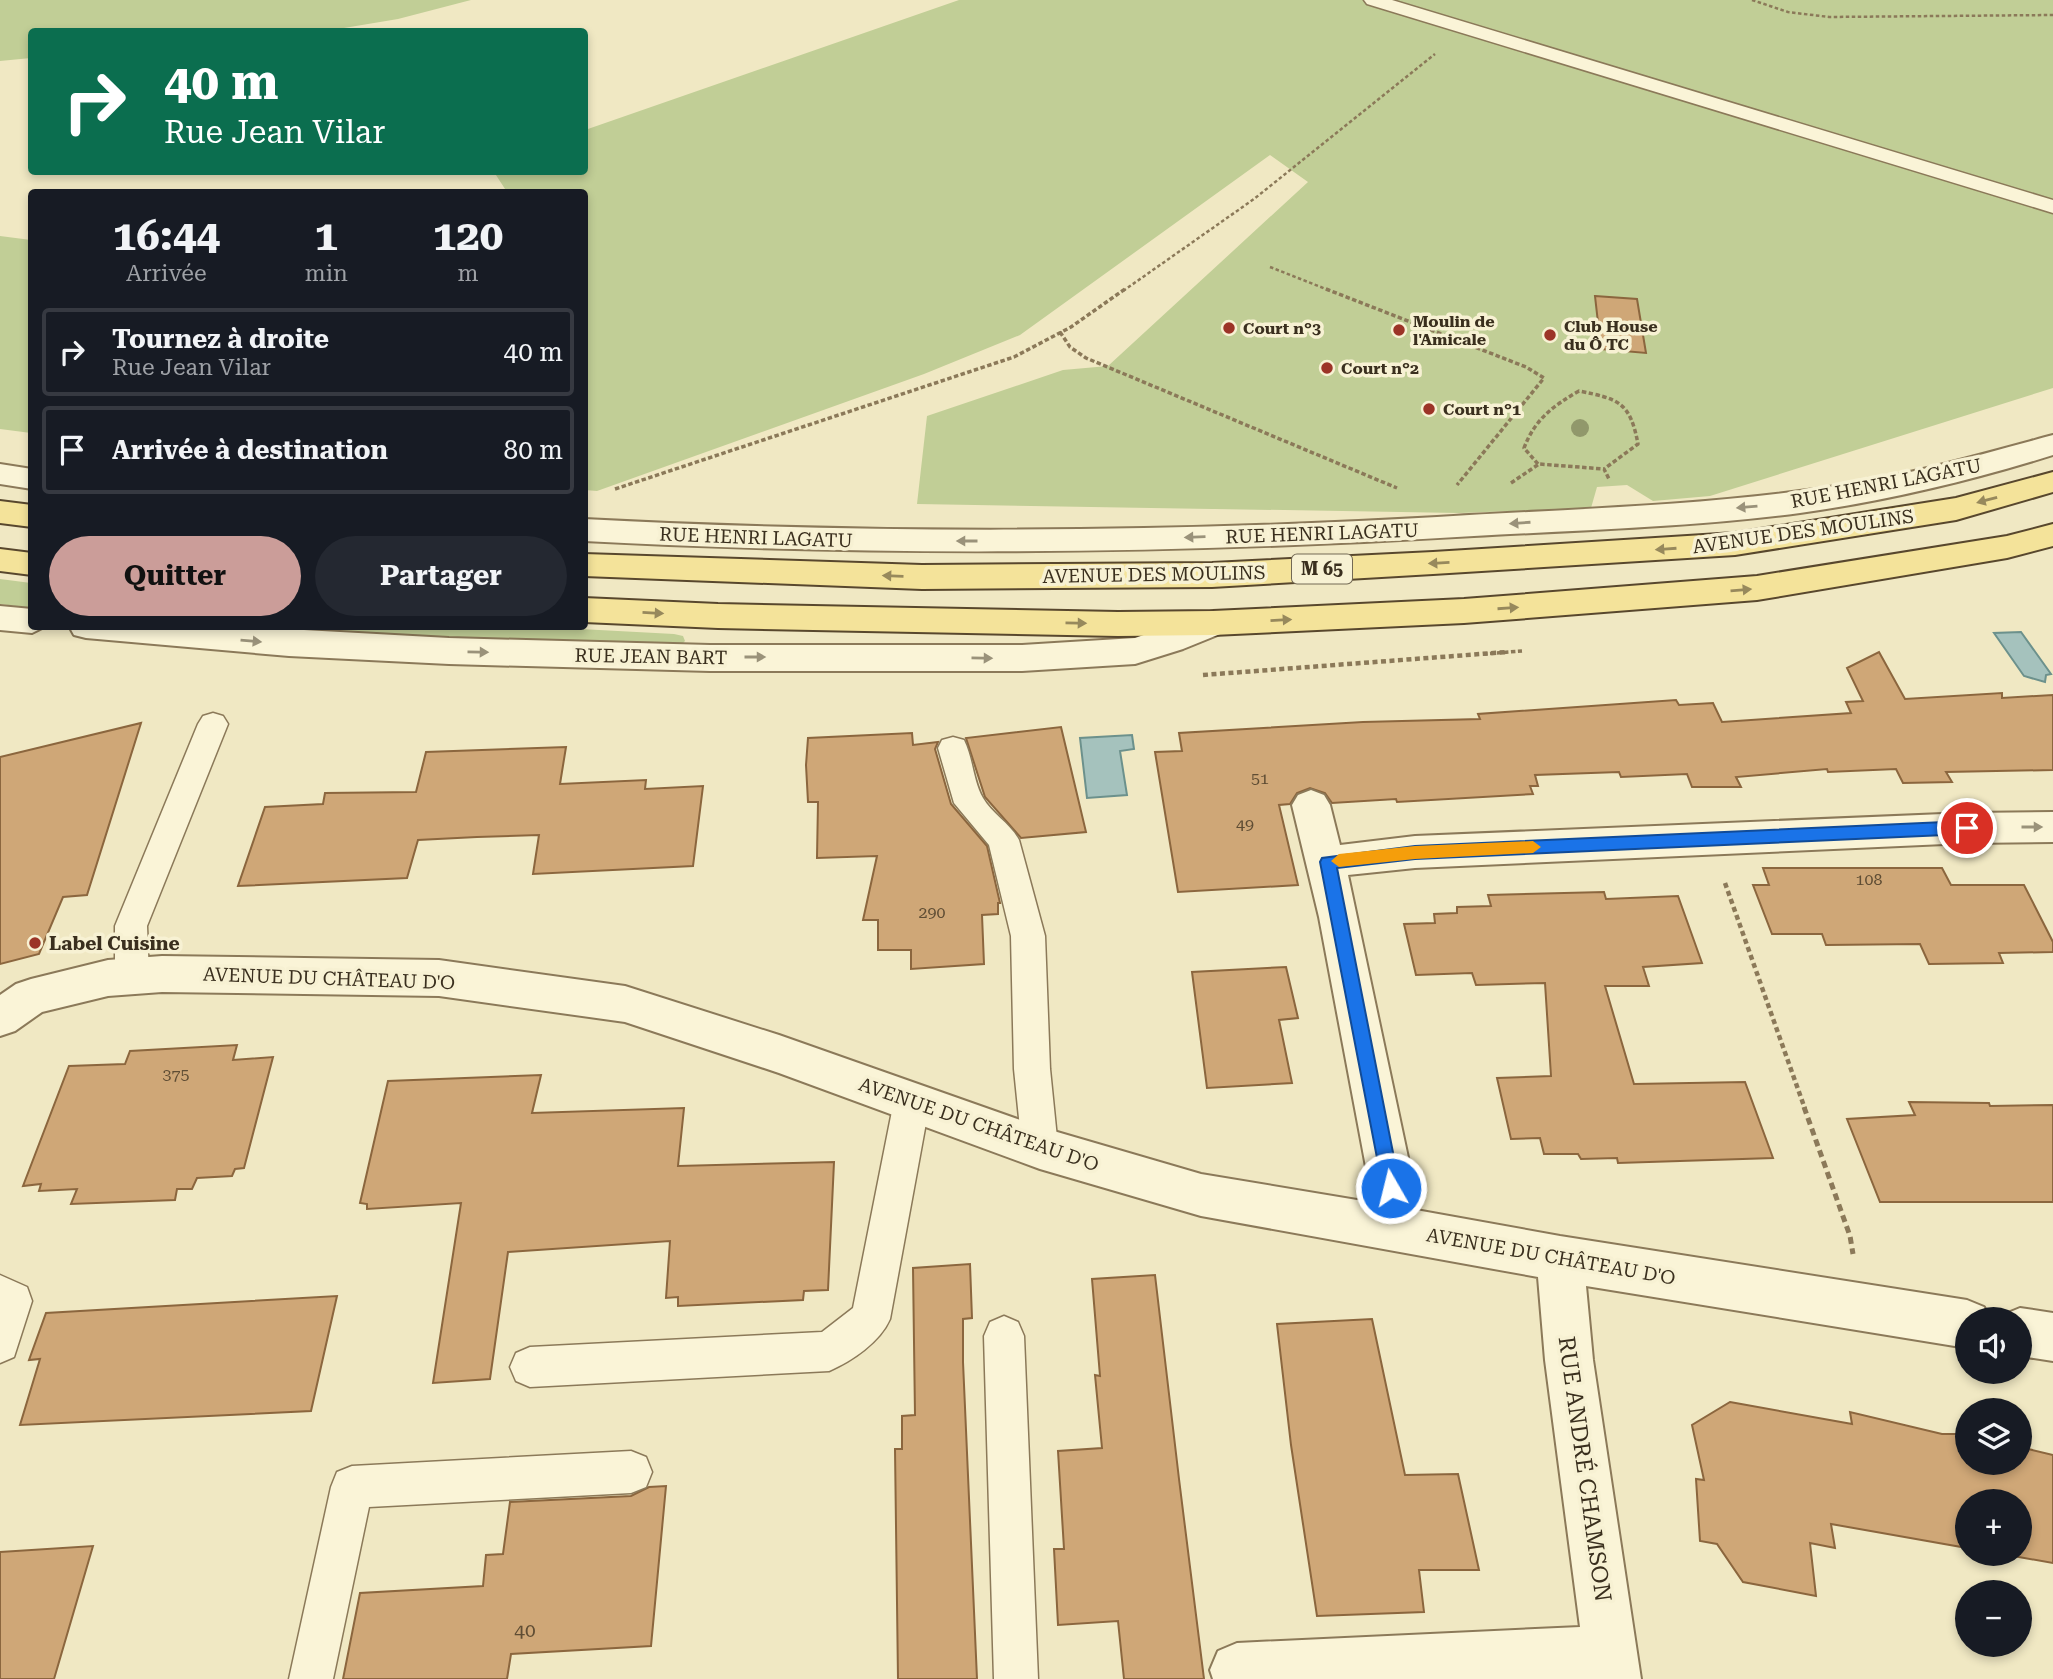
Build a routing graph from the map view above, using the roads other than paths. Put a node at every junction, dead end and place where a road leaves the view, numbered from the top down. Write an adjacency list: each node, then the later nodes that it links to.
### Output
1 (1373, 0): 2 (lane)
2 (2053, 207)
3 (2053, 444): 9 (street, RUE HENRI LAGATU, one-way to 9)
4 (0, 474): 5 (street)
5 (28, 478)
6 (2053, 482): 13 (main road, AVENUE DES MOULINS / M 65, one-way to 13)
7 (0, 512): 8 (main road)
8 (28, 516)
9 (588, 530)
10 (2053, 535): 17 (main road, one-way to 10)
11 (0, 560): 12 (main road)
12 (28, 564)
13 (588, 565)
14 (588, 610): 17 (main road, one-way to 17)
15 (0, 618): 16 (street)
16 (28, 621)
17 (1213, 623): 18 (street, RUE JEAN BART, one-way to 17)
18 (131, 630)
19 (214, 724): 24 (lane)
20 (953, 748): 27 (lane)
21 (1311, 805): 23 (street)
22 (2053, 827): 23 (street, one-way to 22)
23 (1328, 862): 28 (street)
24 (132, 976): 25 (street, AVENUE DU CHÂTEAU D'O); 26 (street, AVENUE DU CHÂTEAU D'O)
25 (0, 1018)
26 (912, 1101): 27 (street, AVENUE DU CHÂTEAU D'O); 36 (lane)
27 (1040, 1148): 28 (street, AVENUE DU CHÂTEAU D'O)
28 (1395, 1229): 29 (street, AVENUE DU CHÂTEAU D'O)
29 (1560, 1259): 31 (street, AVENUE DU CHÂTEAU D'O); 38 (street, RUE ANDRÉ CHAMSON)
30 (0, 1294): 35 (lane)
31 (1955, 1322)
32 (2032, 1334): 34 (street)
33 (1004, 1336): 41 (lane)
34 (2053, 1337)
35 (0, 1343)
36 (530, 1367)
37 (631, 1472): 40 (lane)
38 (1612, 1666): 39 (street)
39 (1237, 1670)
40 (311, 1679)
41 (1016, 1679)

